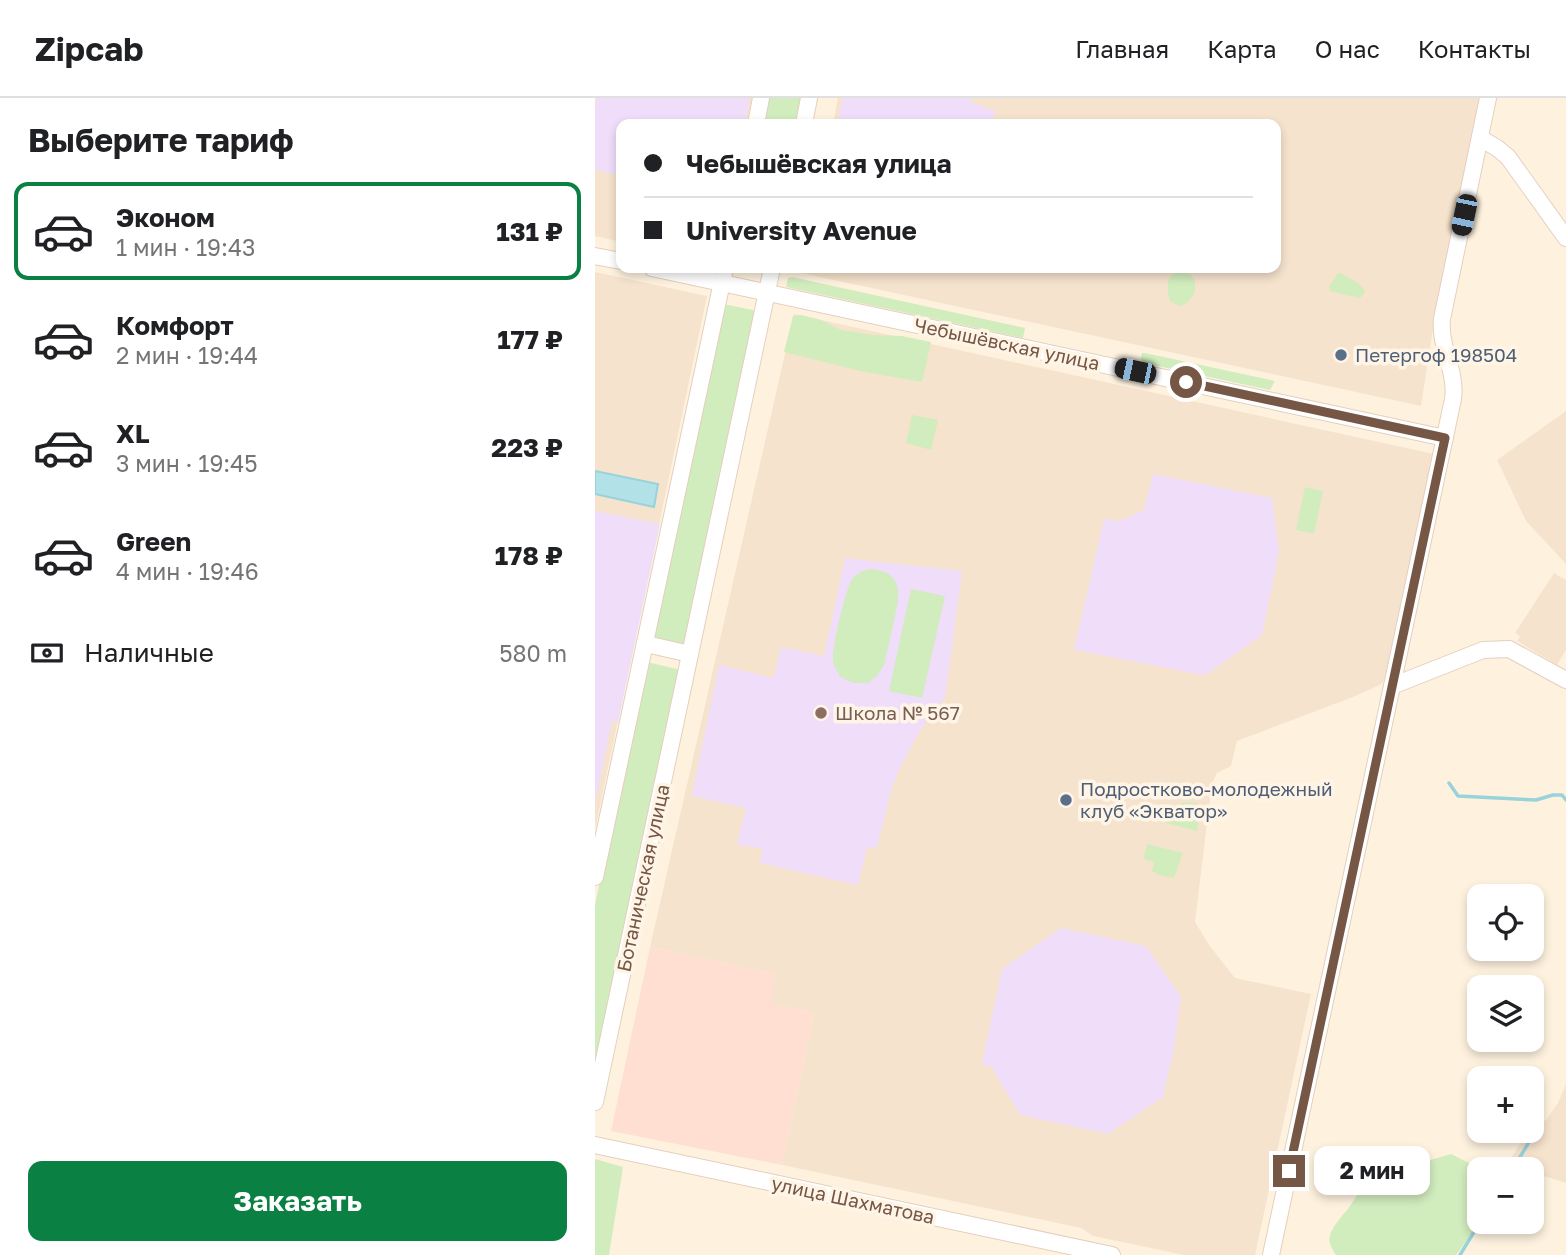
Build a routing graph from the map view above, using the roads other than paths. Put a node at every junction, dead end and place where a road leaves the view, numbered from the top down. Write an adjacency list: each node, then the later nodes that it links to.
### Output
1 (761, 98): 4 (street)
2 (809, 98): 5 (street)
3 (1488, 98): 6 (street)
4 (756, 119)
5 (805, 119)
6 (1480, 138): 7 (street); 14 (street)
7 (1566, 238)
8 (595, 256): 9 (street)
9 (616, 260)
10 (703, 273): 12 (street, Чебышёвская улица)
11 (771, 273): 13 (street, Ботаническая улица)
12 (724, 275): 13 (street, Чебышёвская улица); 15 (street)
13 (768, 293): 14 (street, Чебышёвская улица); 16 (street, Ботаническая улица)
14 (1445, 438): 18 (street)
15 (646, 644): 16 (street); 19 (street)
16 (690, 654): 20 (street, Ботаническая улица)
17 (1566, 680): 18 (street)
18 (1392, 686): 23 (street)
19 (595, 877)
20 (595, 1102)
21 (595, 1145): 22 (street, улица Шахматова)
22 (1112, 1255)
23 (1271, 1255)

